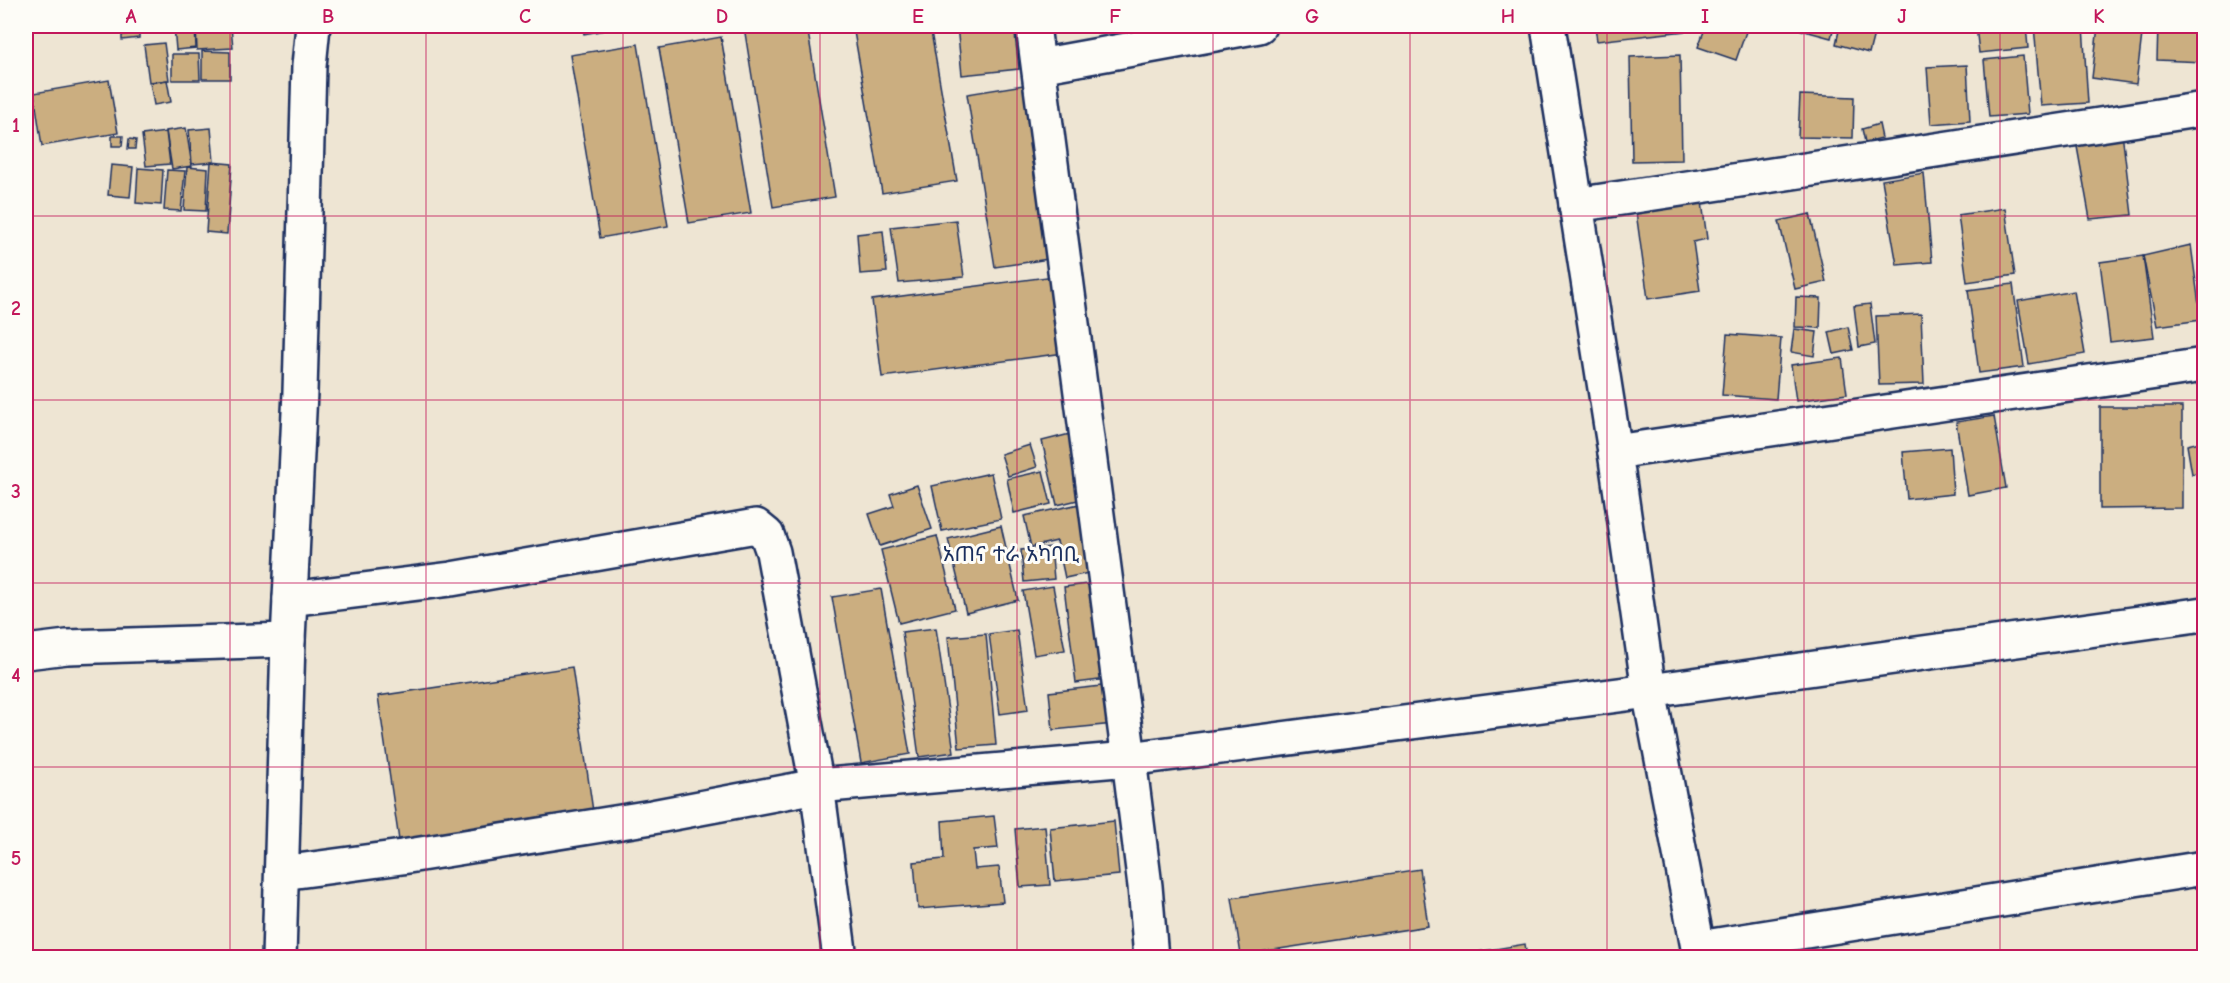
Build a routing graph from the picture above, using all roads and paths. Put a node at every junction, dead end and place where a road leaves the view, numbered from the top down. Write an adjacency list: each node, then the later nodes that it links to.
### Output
1 (313, 26): 10 (street)
2 (1033, 26): 5 (street)
3 (1259, 26): 5 (street)
4 (1548, 26): 7 (street)
5 (1039, 66): 15 (street)
6 (2205, 109): 7 (street)
7 (1576, 205): 9 (street)
8 (2205, 365): 9 (street)
9 (1615, 452): 14 (street)
10 (290, 599): 12 (street); 16 (street)
11 (2205, 614): 14 (street)
12 (288, 640): 13 (street); 18 (street)
13 (26, 652)
14 (1649, 692): 15 (street); 19 (street)
15 (1129, 759): 16 (street); 22 (street)
16 (817, 786): 18 (street); 21 (street)
17 (2205, 868): 19 (street)
18 (282, 873): 20 (street)
19 (1699, 953)
20 (279, 957)
21 (840, 957)
22 (1151, 957)

